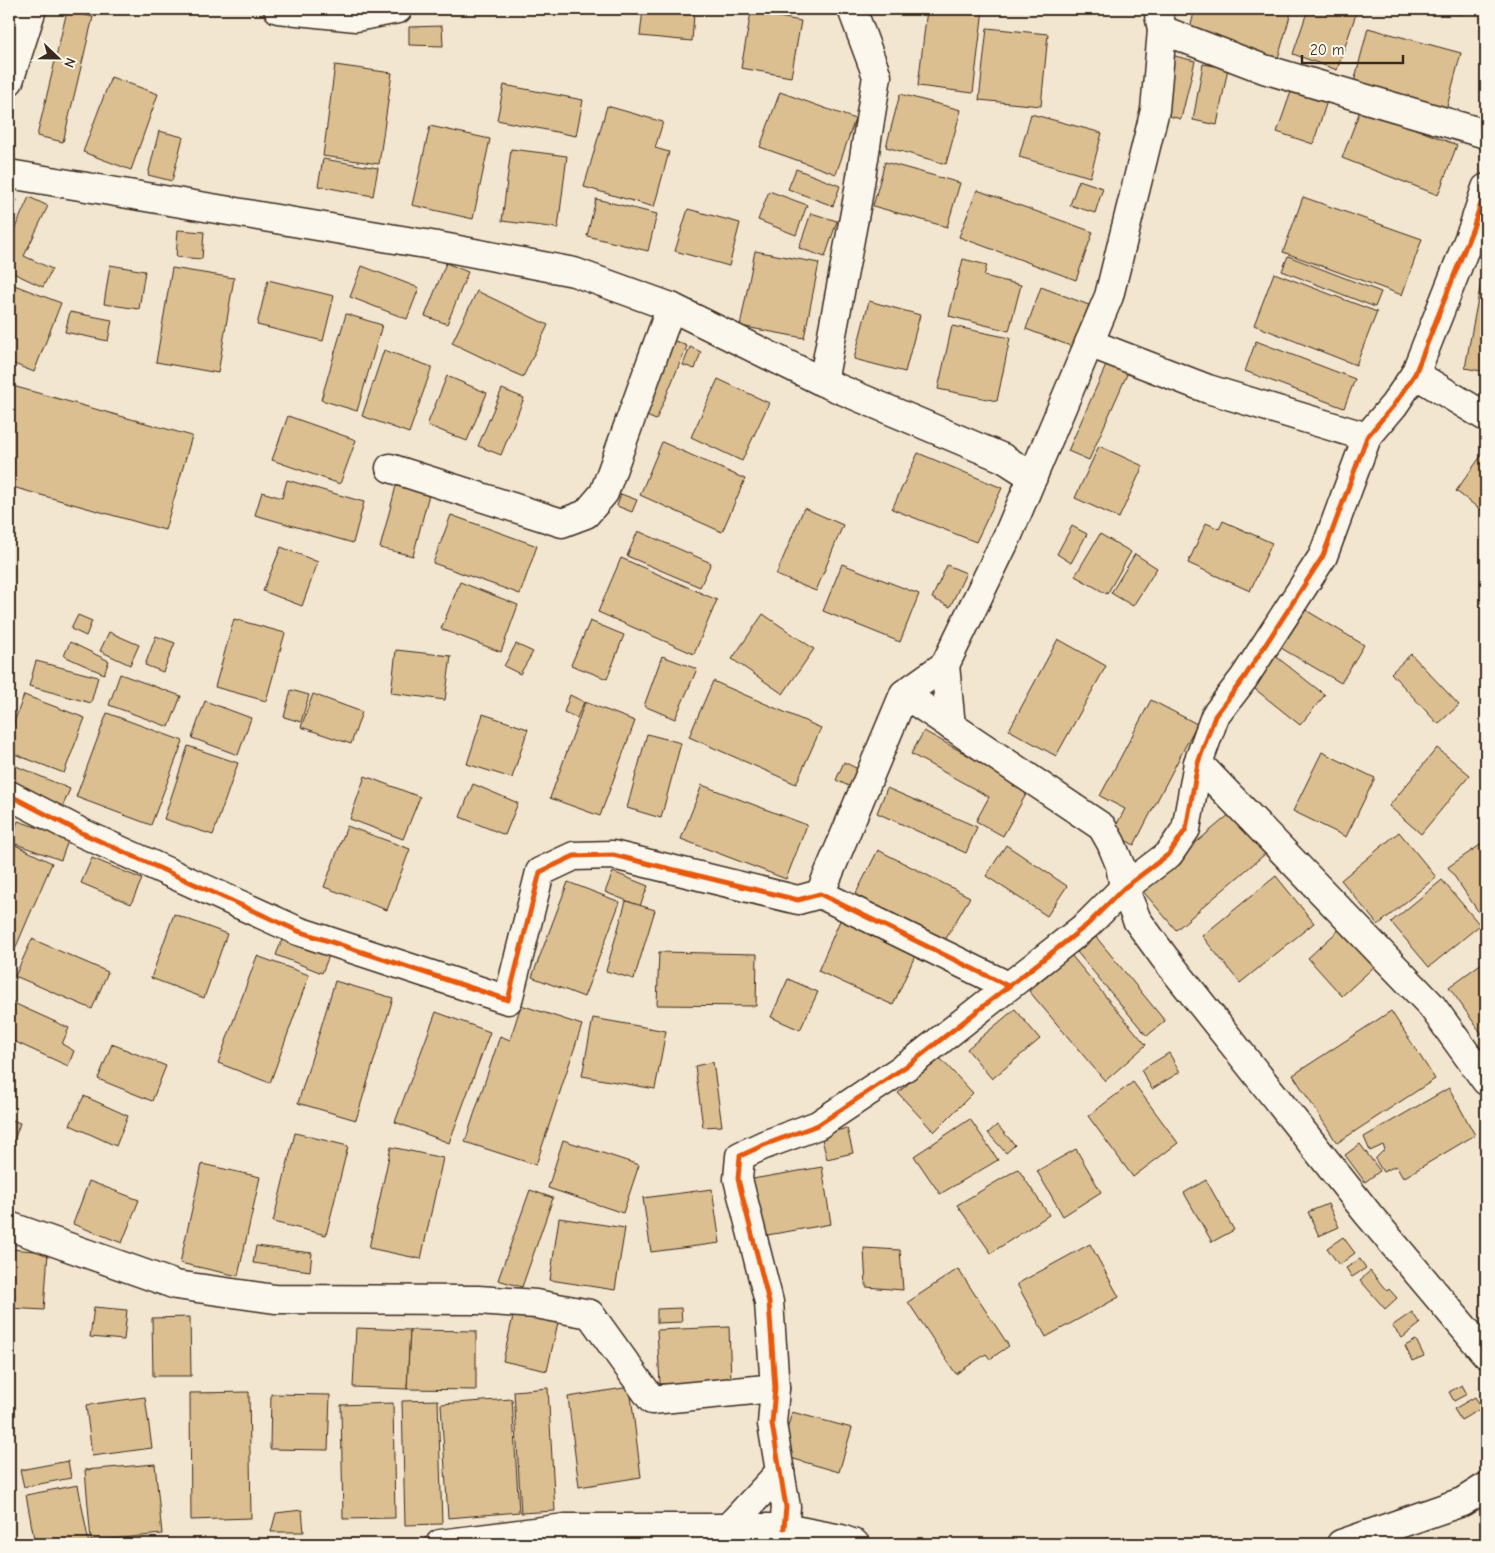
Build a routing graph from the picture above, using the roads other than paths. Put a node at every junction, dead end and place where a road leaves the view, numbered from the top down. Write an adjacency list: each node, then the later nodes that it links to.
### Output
1 (32, 9): 6 (street)
2 (278, 9): 3 (street)
3 (398, 9)
4 (852, 9): 13 (street)
5 (1160, 19): 7 (street); 11 (street)
6 (9, 81)
7 (1486, 134)
8 (9, 174): 10 (street)
9 (1486, 188): 12 (street)
10 (671, 307): 13 (street); 16 (street)
11 (1089, 343): 15 (street); 17 (street)
12 (1414, 374): 14 (street); 15 (street)
13 (823, 382): 17 (street)
14 (1486, 417)
15 (1367, 437): 21 (street)
16 (390, 468)
17 (1033, 477): 18 (street)
18 (945, 665): 19 (street); 20 (street)
19 (904, 694): 20 (street); 24 (street)
20 (951, 726): 23 (street)
21 (1198, 763): 23 (street); 28 (street)
22 (9, 795): 24 (street)
23 (1124, 888): 25 (street); 26 (street)
24 (820, 894): 27 (street)
25 (1137, 920): 26 (street); 30 (street)
26 (1087, 925): 27 (street)
27 (1008, 986): 31 (street)
28 (1486, 1081)
29 (9, 1226): 31 (street)
30 (1486, 1354)
31 (775, 1388): 32 (street)
32 (780, 1472): 34 (street); 35 (street)
33 (1486, 1487): 40 (street)
34 (784, 1528): 35 (street); 39 (street)
35 (727, 1529): 37 (street)
36 (566, 1536): 37 (street); 38 (street)
37 (696, 1536)
38 (440, 1544)
39 (855, 1544)
40 (1341, 1544)

